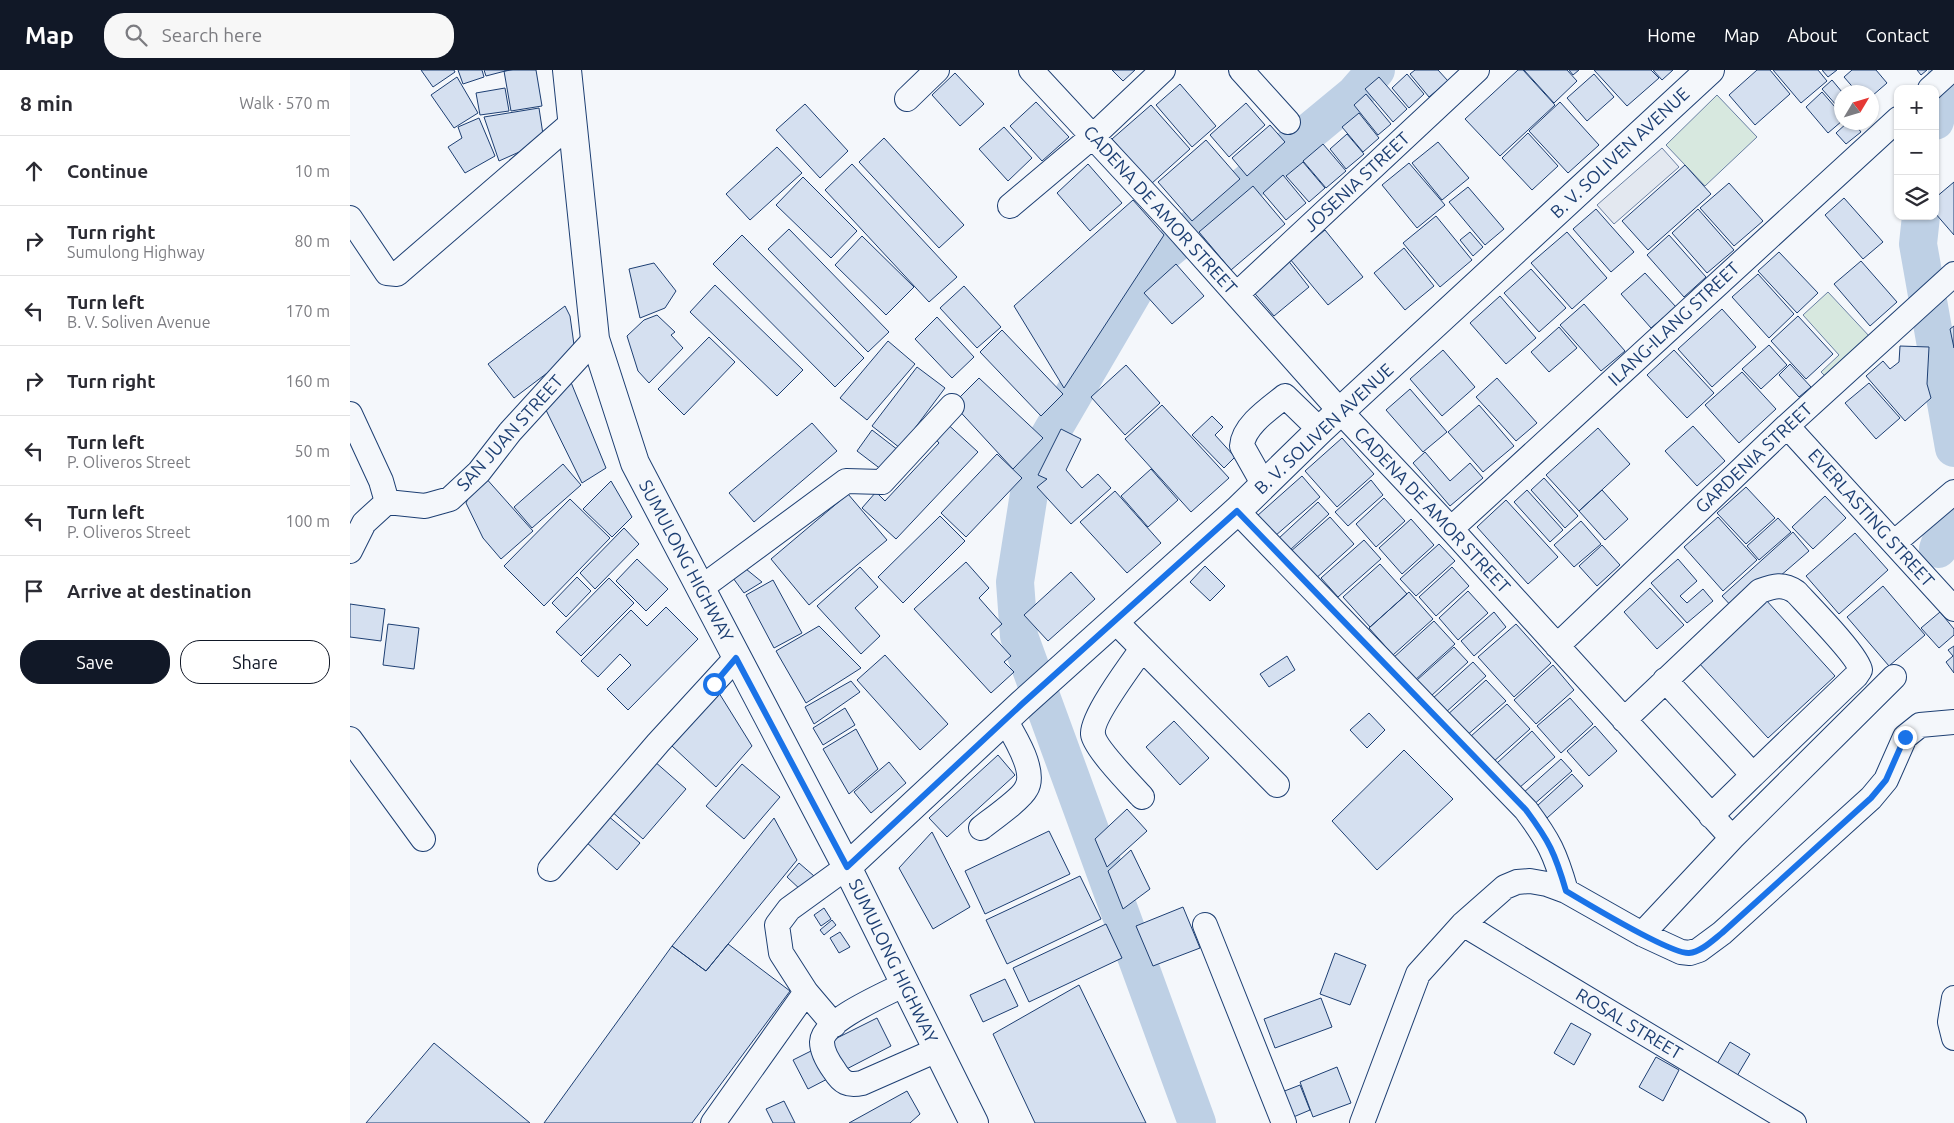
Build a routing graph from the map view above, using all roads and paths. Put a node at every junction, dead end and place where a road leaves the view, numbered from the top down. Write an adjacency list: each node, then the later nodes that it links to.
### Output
1 (567, 70): 11 (main road, SUMULONG HIGHWAY)
2 (937, 70): 10 (street)
3 (1031, 70): 14 (street, CADENA DE AMOR STREET)
4 (1163, 70): 14 (street)
5 (1241, 70): 12 (street)
6 (1477, 70): 18 (street, JOSENIA STREET)
7 (1710, 70): 23 (main road, B. V. SOLIVEN AVENUE)
8 (1951, 70): 9 (street)
9 (1934, 85)
10 (907, 99)
11 (574, 121): 16 (street); 19 (main road, SUMULONG HIGHWAY)
12 (1288, 122)
13 (1894, 123): 31 (street, ILANG-ILANG STREET)
14 (1092, 137): 15 (street); 18 (street, CADENA DE AMOR STREET)
15 (1010, 206)
16 (350, 218)
17 (1952, 276): 25 (street, GARDENIA STREET)
18 (1237, 294): 20 (street, CADENA DE AMOR STREET)
19 (595, 339): 29 (street, SAN JUAN STREET); 34 (main road, SUMULONG HIGHWAY)
20 (1308, 375): 21 (street); 23 (street, CADENA DE AMOR STREET)
21 (1285, 396): 26 (street); 27 (street)
22 (952, 406): 34 (street)
23 (1341, 412): 26 (main road, B. V. SOLIVEN AVENUE); 31 (street, CADENA DE AMOR STREET)
24 (350, 414): 29 (street)
25 (1787, 426): 32 (street, EVERLASTING STREET); 37 (street, GARDENIA STREET)
26 (1320, 430): 27 (main road, B. V. SOLIVEN AVENUE)
27 (1264, 485): 30 (main road, B. V. SOLIVEN AVENUE)
28 (1948, 498): 32 (street)
29 (387, 502): 33 (street)
30 (1237, 511): 36 (main road, B. V. SOLIVEN AVENUE); 55 (street)
31 (1451, 529): 37 (street, CADENA DE AMOR STREET)
32 (1895, 542): 35 (street, EVERLASTING STREET)
33 (350, 551)
34 (701, 588): 39 (main road, SUMULONG HIGHWAY)
35 (1949, 603)
36 (1114, 620): 38 (street); 42 (main road, B. V. SOLIVEN AVENUE)
37 (1557, 646): 43 (street, CADENA DE AMOR STREET)
38 (1142, 649): 47 (street); 48 (street)
39 (736, 658): 53 (main road, SUMULONG HIGHWAY); 54 (street)
40 (1894, 677): 51 (street)
41 (1665, 680): 43 (street); 46 (street); 46 (street)
42 (1014, 712): 50 (street); 53 (main road, B. V. SOLIVEN AVENUE)
43 (1624, 720): 49 (street, CADENA DE AMOR STREET)
44 (1954, 723): 58 (street)
45 (350, 739): 52 (street)
46 (1753, 775): 49 (street)
47 (1278, 785)
48 (1142, 797)
49 (1711, 816): 51 (street, CADENA DE AMOR STREET)
50 (981, 828)
51 (1732, 838): 58 (street)
52 (423, 839)
53 (847, 867): 59 (main road, SUMULONG HIGHWAY); 60 (street)
54 (550, 869)
55 (1566, 891): 56 (street); 58 (street)
56 (1464, 924): 66 (street, ROSAL STREET); 69 (street)
57 (1205, 925): 68 (street)
58 (1642, 934)
59 (905, 984): 62 (street); 64 (main road, SUMULONG HIGHWAY)
60 (806, 992): 62 (street); 65 (street)
61 (1954, 998): 63 (street)
62 (834, 1025): 64 (street)
63 (1954, 1038)
64 (938, 1050): 67 (main road, SUMULONG HIGHWAY)
65 (715, 1122)
66 (1788, 1122)
67 (974, 1123)
68 (1284, 1123)
69 (1362, 1123)

